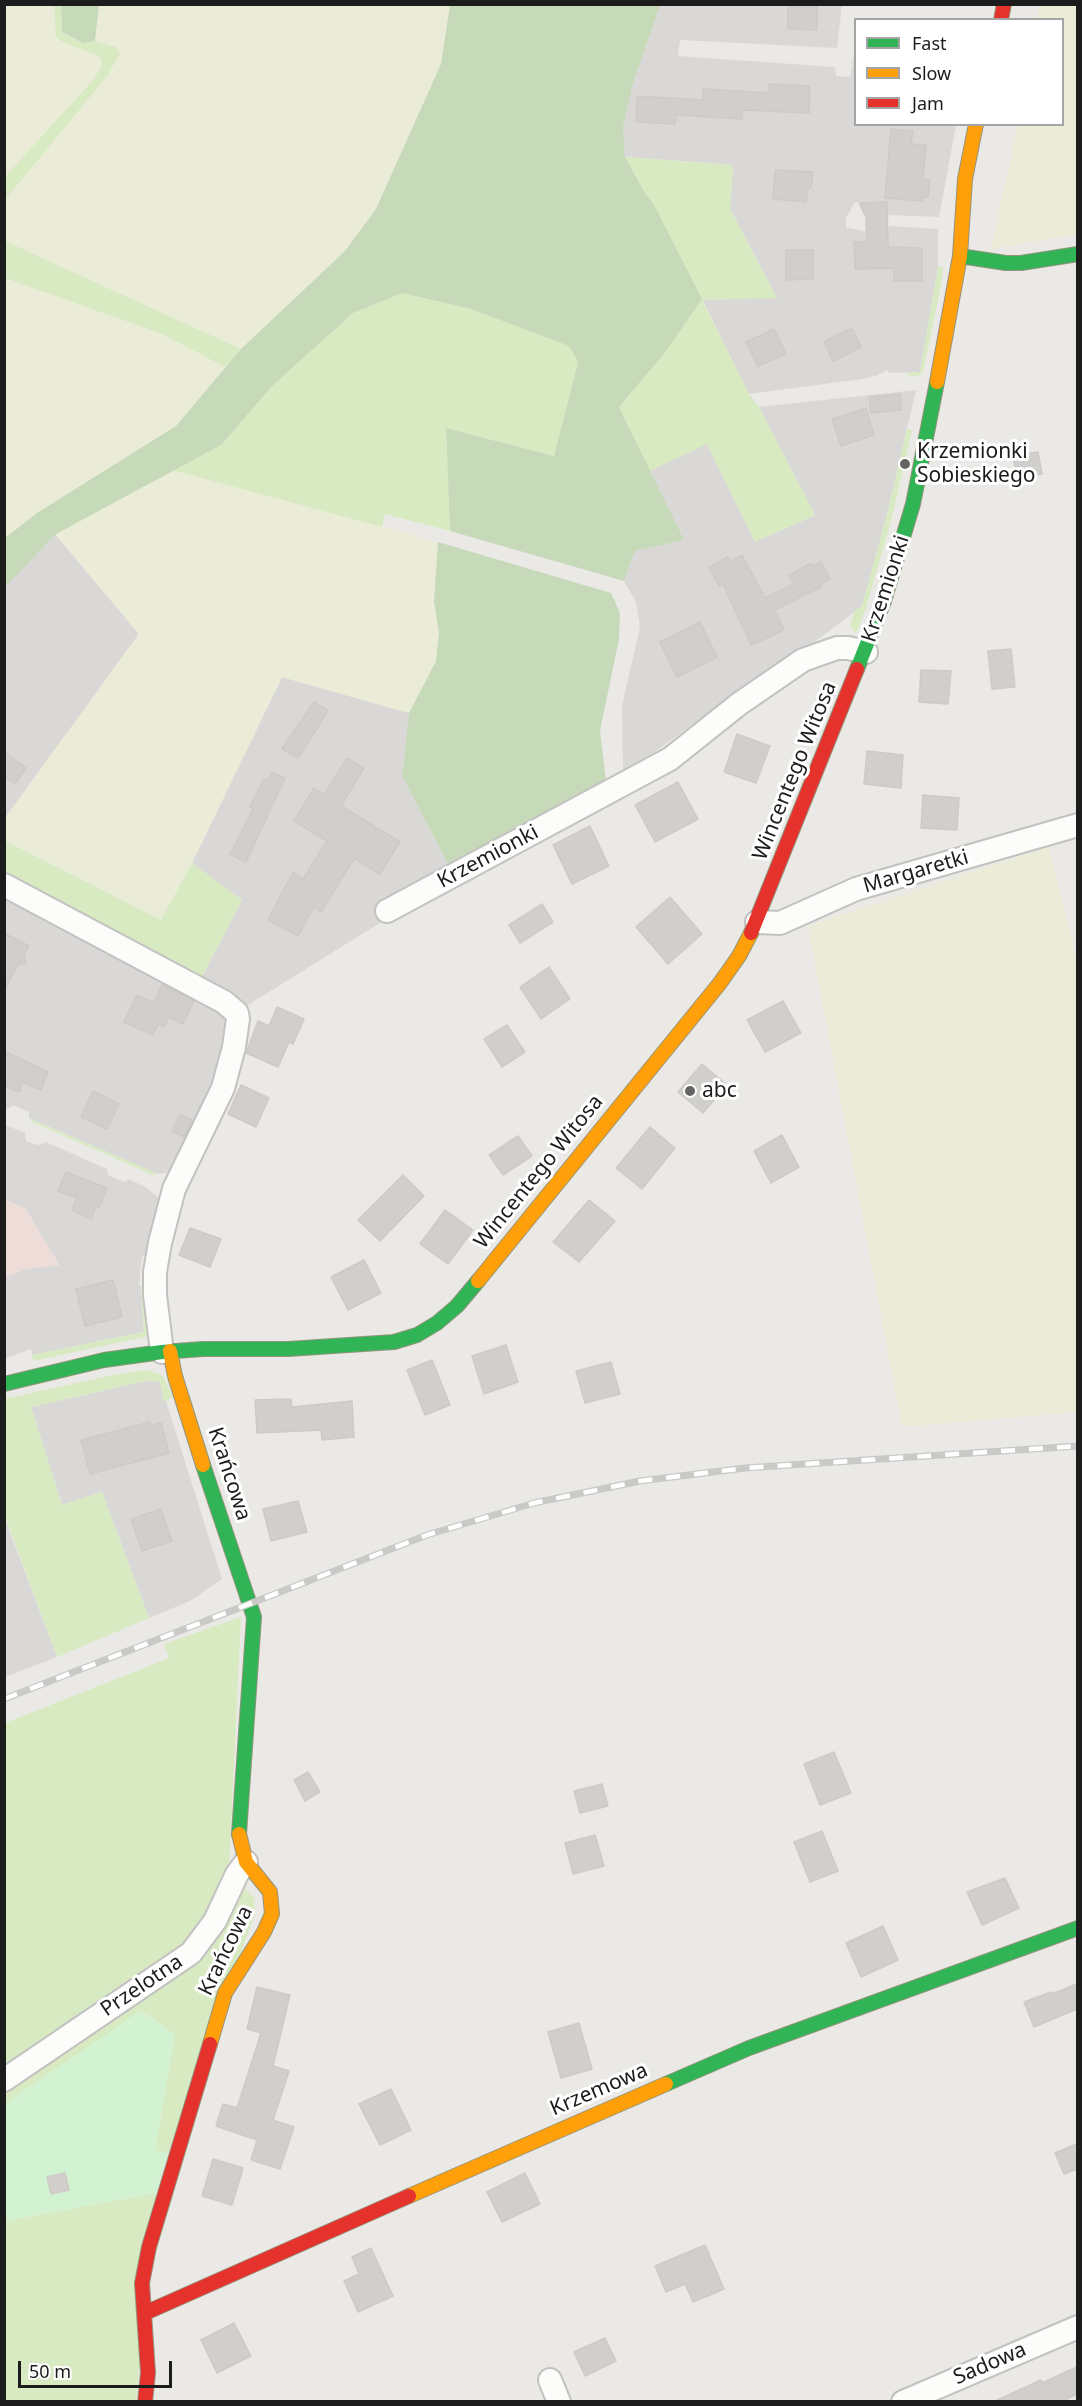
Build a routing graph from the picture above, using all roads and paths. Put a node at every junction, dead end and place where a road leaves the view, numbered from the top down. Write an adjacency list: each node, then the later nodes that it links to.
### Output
1 (976, 126): 3 (street, Krzemionki)
2 (1077, 254): 3 (street)
3 (960, 256): 4 (street, Krzemionki)
4 (866, 652): 7 (street, Krzemionki); 8 (street, Wincentego Witosa)
5 (1077, 825): 8 (street, Margaretki)
6 (4, 885): 9 (street)
7 (387, 911)
8 (757, 922): 9 (street, Wincentego Witosa)
9 (166, 1351): 10 (street, Wincentego Witosa); 11 (street, Krańcowa)
10 (4, 1384)
11 (246, 1862): 13 (street, Przelotna); 14 (street, Krańcowa)
12 (1077, 1928): 14 (street, Krzemowa)
13 (4, 2080)
14 (145, 2313): 17 (street, Krańcowa)
15 (1077, 2327): 19 (street, Sadowa)
16 (550, 2380): 18 (street)
17 (145, 2402)
18 (559, 2402)
19 (903, 2402)

